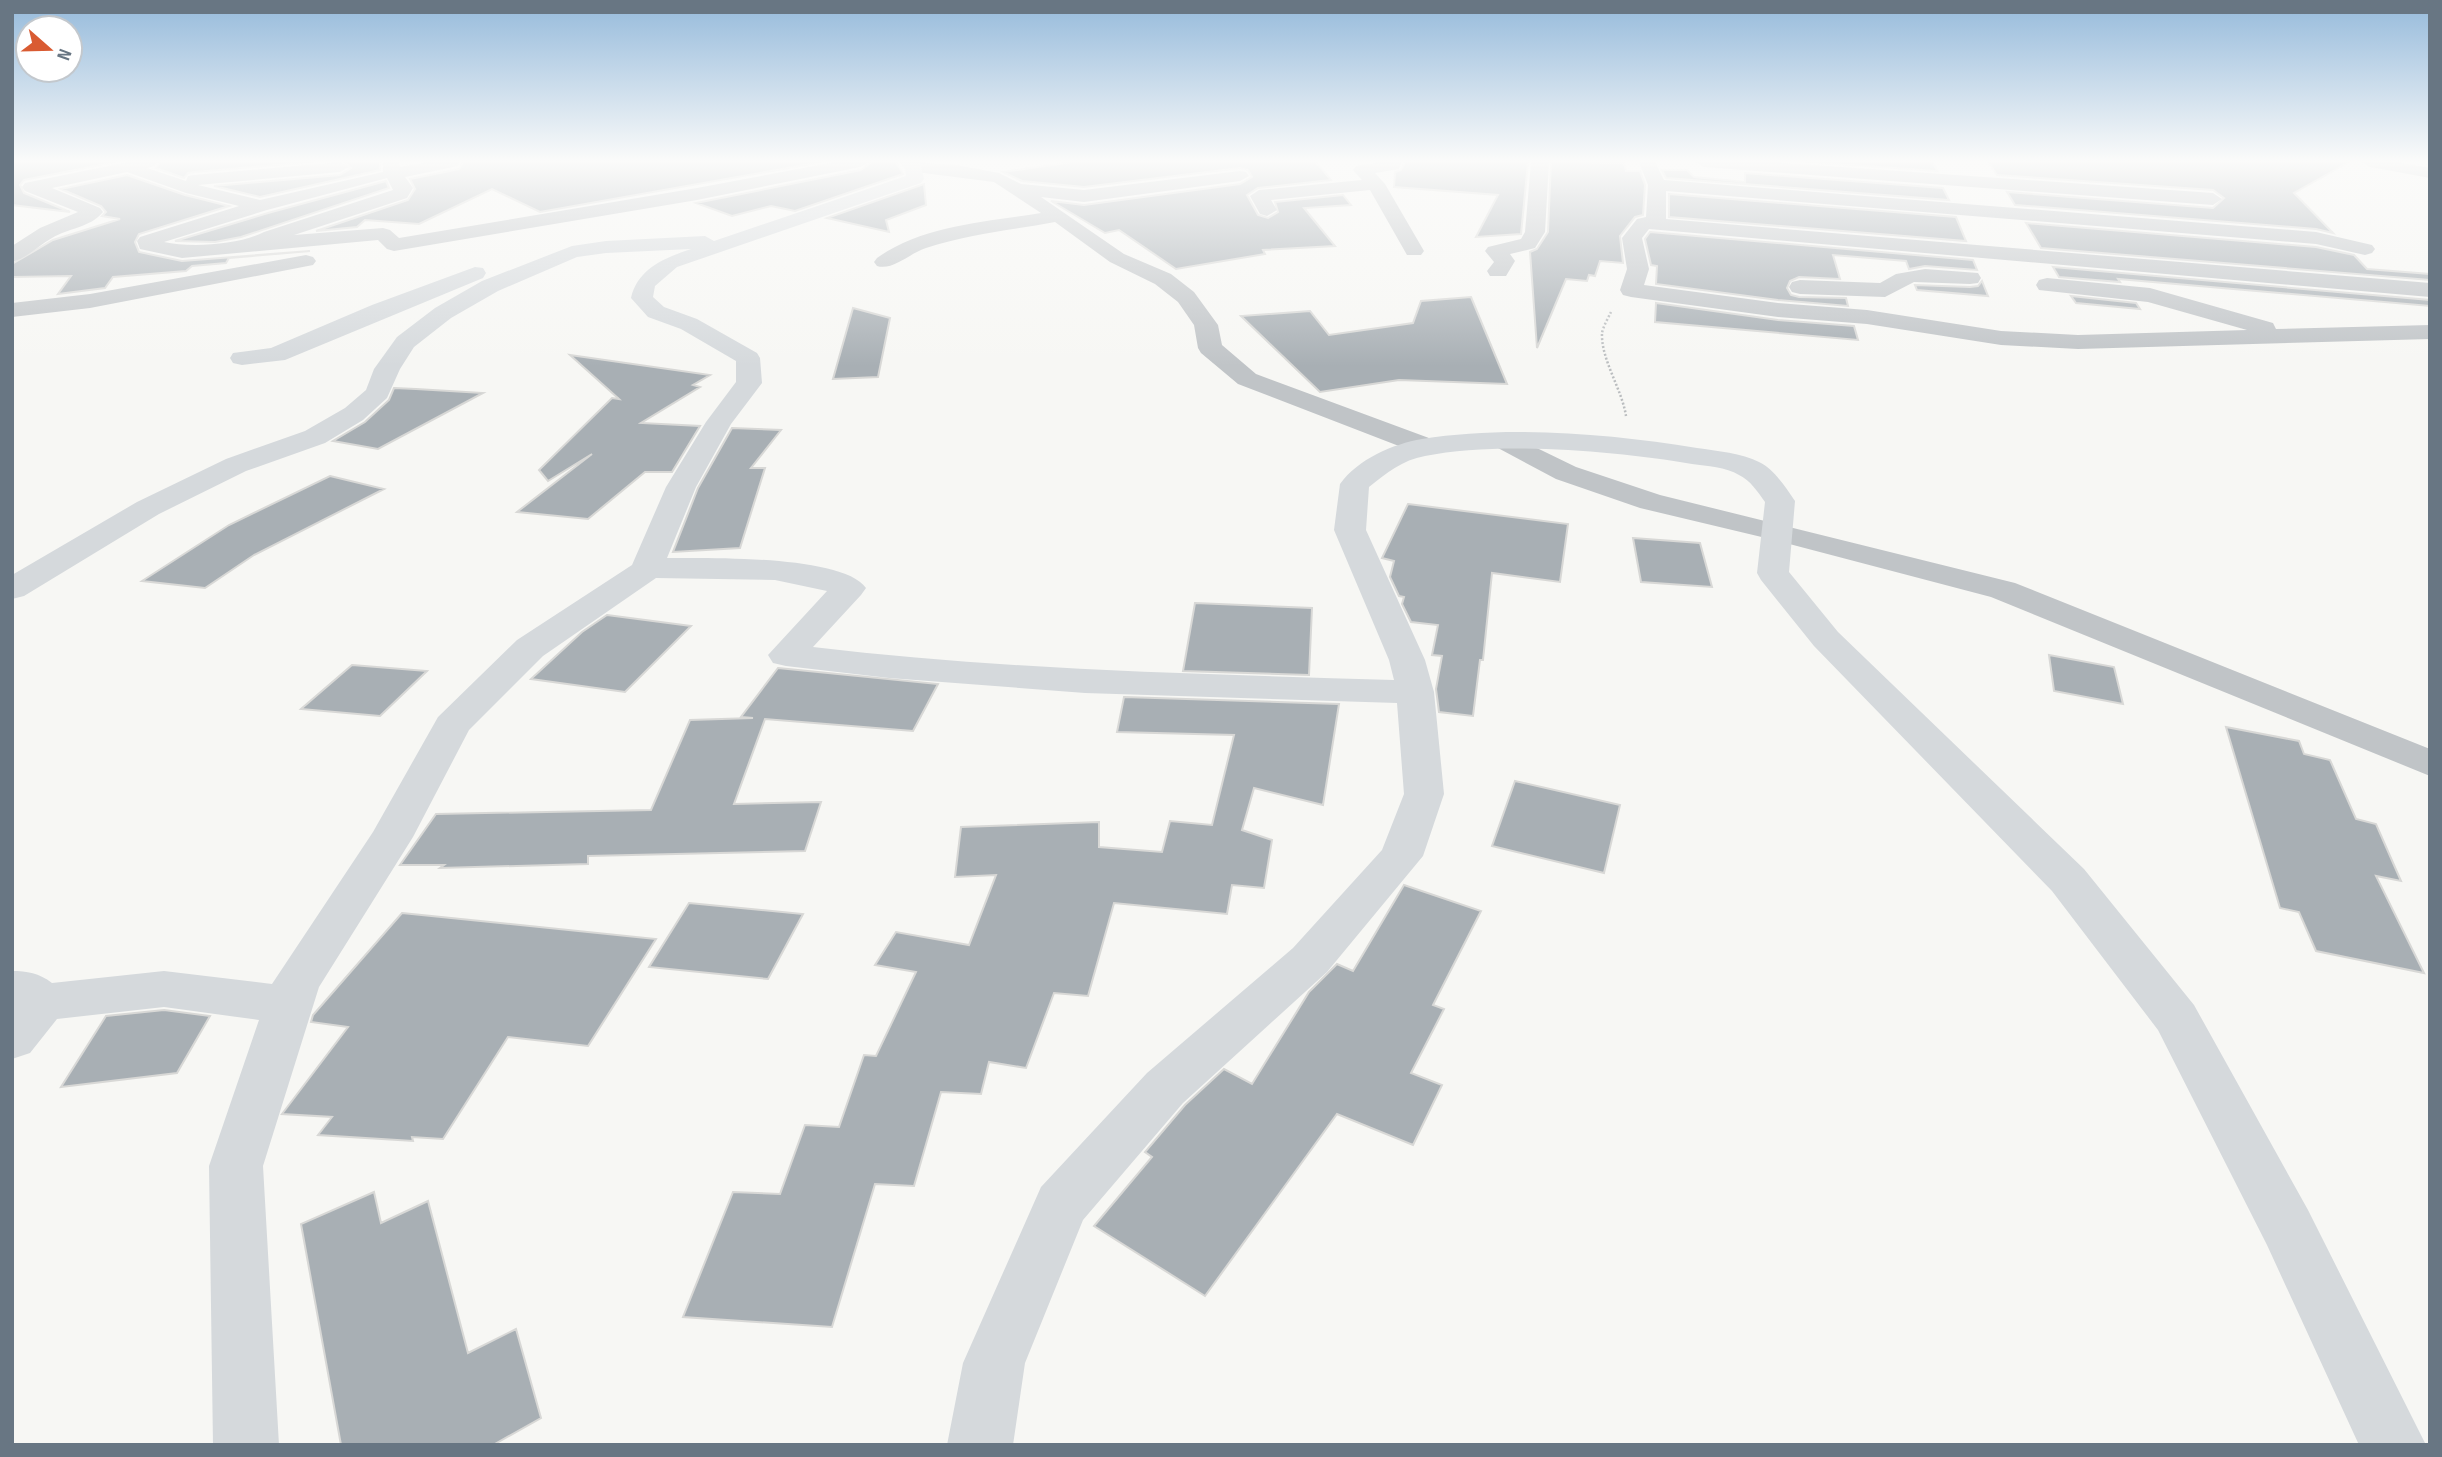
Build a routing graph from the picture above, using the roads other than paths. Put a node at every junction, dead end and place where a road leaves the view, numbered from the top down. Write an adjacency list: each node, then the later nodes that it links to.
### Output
1 (53, 230): 18 (street)
2 (183, 230): 14 (street)
3 (289, 230): 14 (street)
4 (483, 230): 15 (street)
5 (767, 230): 13 (street)
6 (985, 230): 20 (street)
7 (1078, 230): 32 (street)
8 (1402, 230): 17 (street)
9 (1535, 230): 21 (street)
10 (1638, 230): 22 (street)
11 (1726, 230): 27 (street)
12 (2218, 230): 16 (street)
13 (735, 241): 19 (street); 34 (street)
14 (256, 244): 15 (street)
15 (394, 245): 28 (street)
16 (2365, 249)
17 (1414, 251)
18 (12, 256)
19 (559, 257): 31 (street); 35 (street)
20 (884, 262)
21 (1498, 271)
22 (1634, 279): 24 (street); 30 (street)
23 (1991, 280): 26 (street)
24 (1733, 282)
25 (2030, 284): 30 (street)
26 (1780, 285)
27 (2430, 290)
28 (12, 310)
29 (2430, 332): 30 (street)
30 (2290, 336)
31 (242, 358)
32 (1427, 447): 33 (street); 36 (street)
33 (1776, 531): 37 (street); 43 (street)
34 (647, 568): 36 (street); 39 (street)
35 (12, 589)
36 (1415, 692): 42 (street)
37 (2430, 764)
38 (28, 995): 39 (street); 40 (street)
39 (289, 1005): 41 (street)
40 (12, 1039)
41 (246, 1445)
42 (980, 1445)
43 (2393, 1445)

